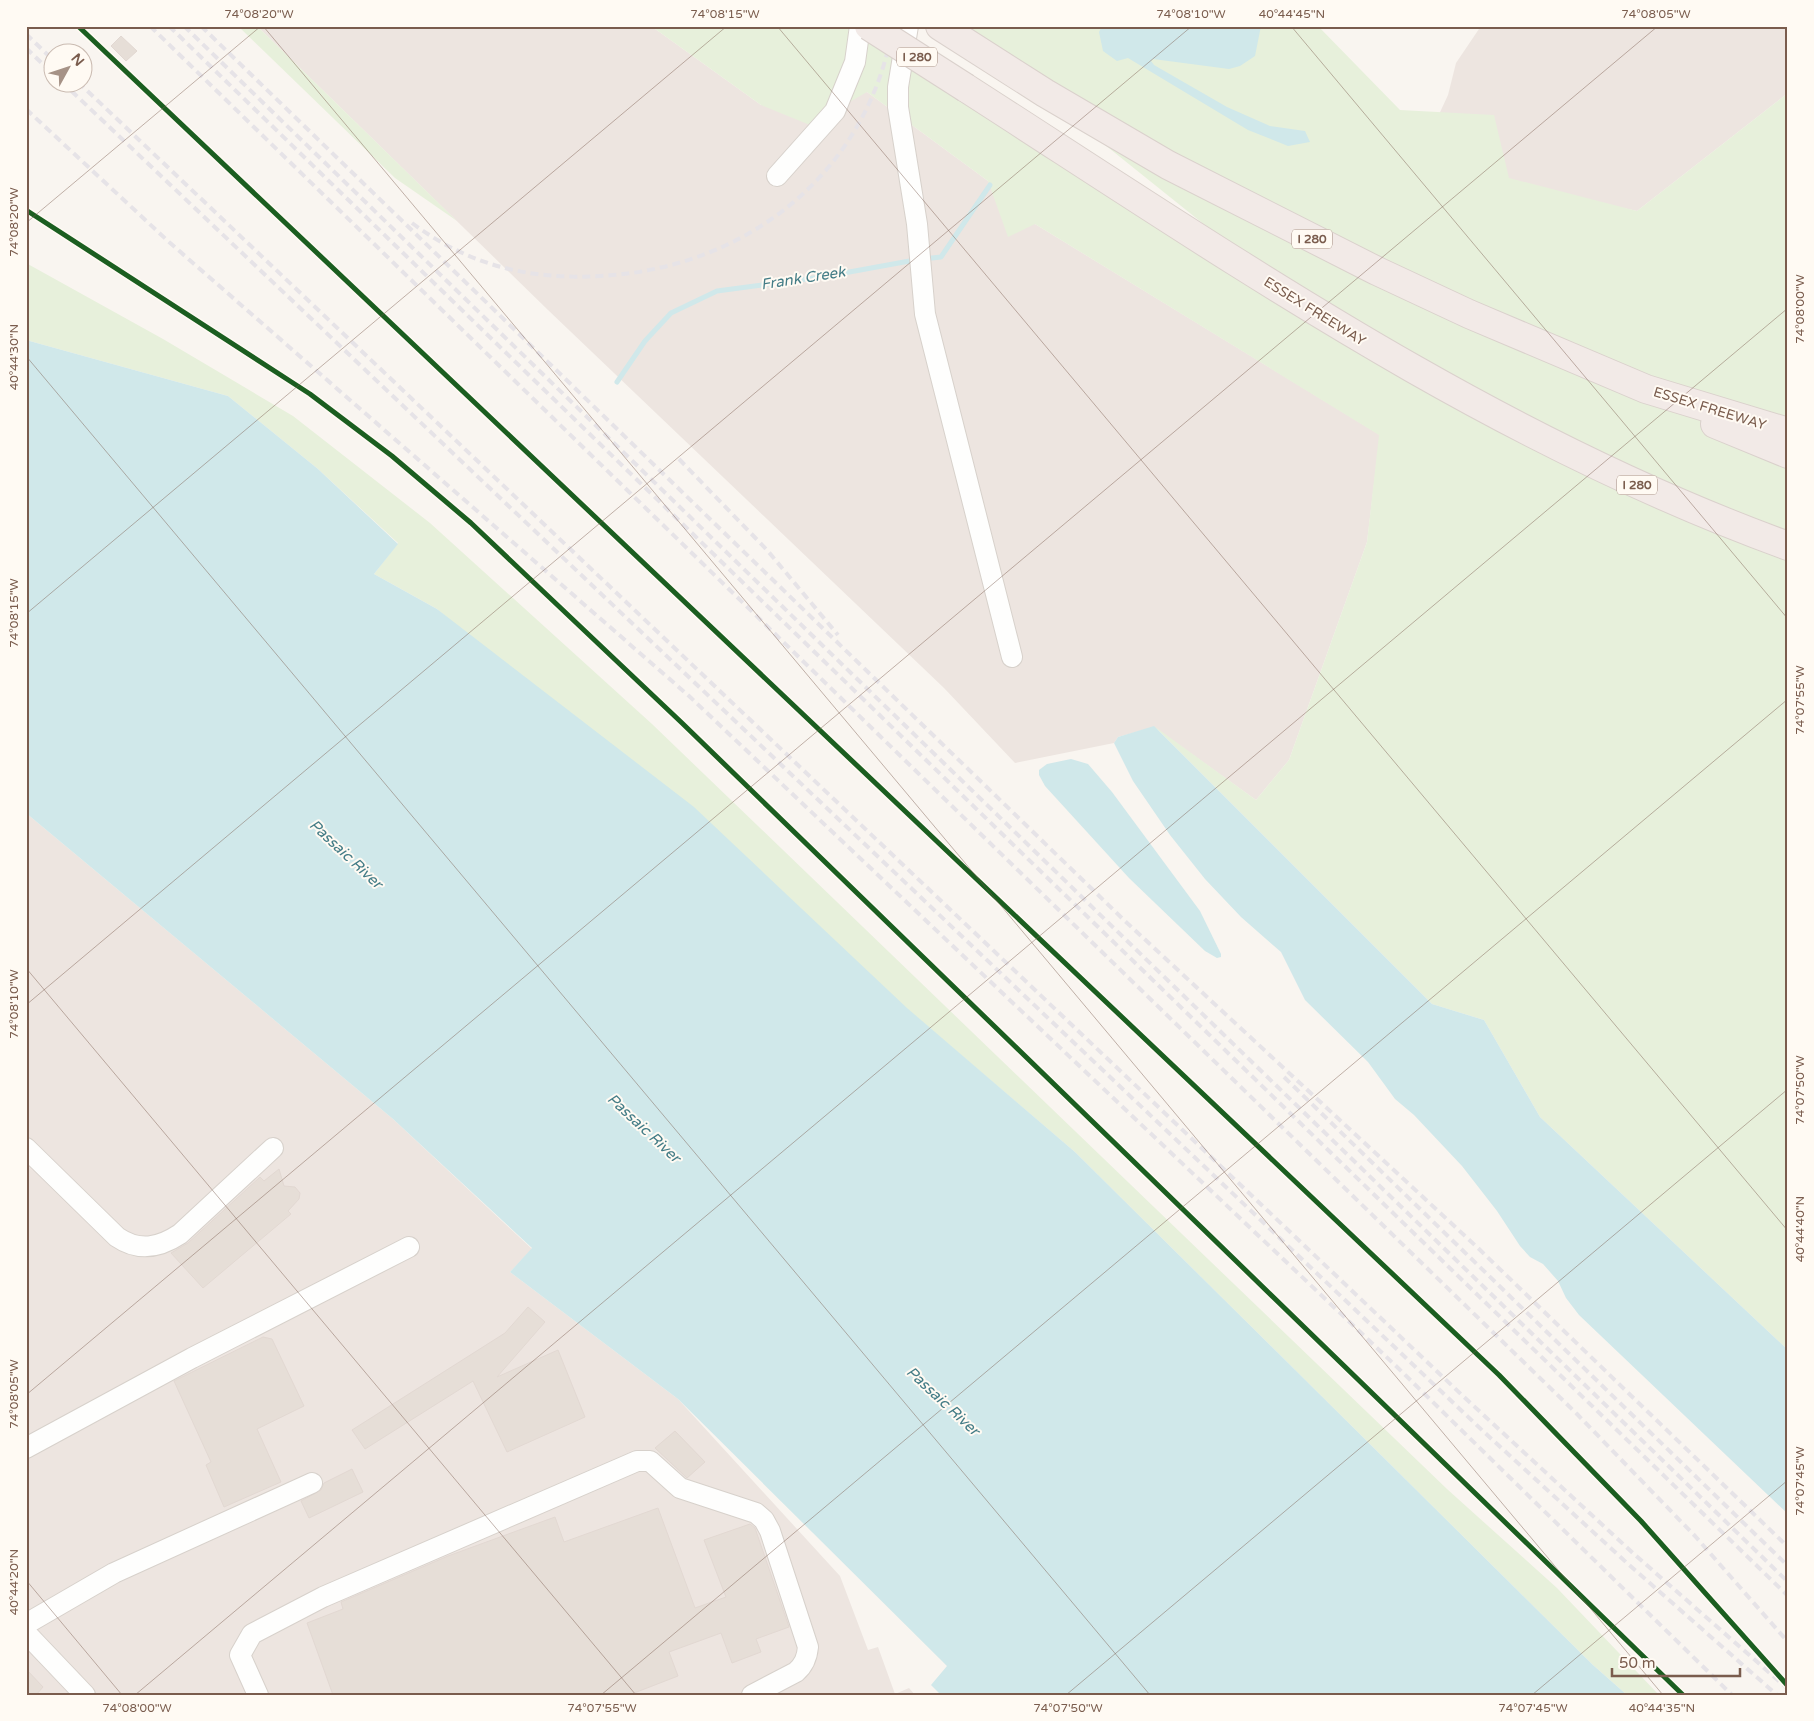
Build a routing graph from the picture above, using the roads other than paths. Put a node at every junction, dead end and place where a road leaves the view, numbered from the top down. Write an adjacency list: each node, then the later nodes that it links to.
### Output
1 (860, 26): 5 (street)
2 (869, 26): 9 (highway, ESSEX FREEWAY / I 280, bridge)
3 (908, 26): 10 (street)
4 (940, 26): 6 (highway, ESSEX FREEWAY / I 280)
5 (777, 176)
6 (1646, 389): 7 (highway, ESSEX FREEWAY / I 280); 8 (highway)
7 (1788, 432)
8 (1788, 454)
9 (1788, 546)
10 (1012, 657)
11 (26, 1148): 12 (street)
12 (273, 1148)
13 (409, 1247): 14 (street)
14 (26, 1448)
15 (312, 1483): 16 (street)
16 (26, 1624)
17 (26, 1633): 18 (street)
18 (75, 1691)
19 (258, 1695): 20 (street)
20 (752, 1695)

